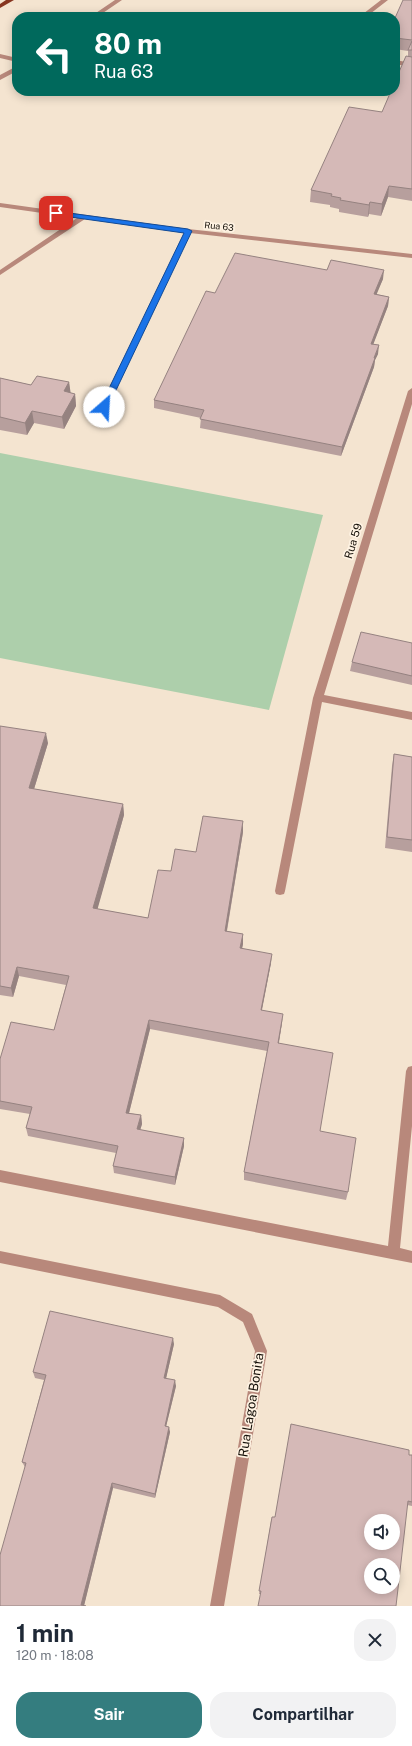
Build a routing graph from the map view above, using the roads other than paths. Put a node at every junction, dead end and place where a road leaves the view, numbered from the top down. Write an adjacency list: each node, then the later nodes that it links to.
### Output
1 (11, 0): 4 (main road)
2 (119, 0): 5 (street)
3 (385, 0): 6 (street)
4 (0, 6)
5 (101, 12)
6 (369, 12)
7 (0, 56): 8 (street)
8 (12, 59)
9 (400, 63): 10 (street)
10 (412, 64)
11 (12, 71): 12 (street)
12 (0, 78)
13 (0, 206): 14 (street, Rua 63)
14 (85, 216): 15 (street, Rua 63); 17 (street)
15 (188, 231): 16 (street, Rua 63); 19 (street)
16 (412, 256)
17 (0, 273)
18 (412, 391): 20 (street, Rua 59)
19 (104, 407)
20 (318, 698): 21 (street); 22 (street, Rua 59)
21 (412, 716)
22 (280, 891)
23 (412, 1071): 25 (street)
24 (0, 1176): 25 (street)
25 (393, 1253): 26 (street)
26 (412, 1257)
27 (0, 1258): 28 (street, Rua Lagoa Bonita)
28 (217, 1606)

